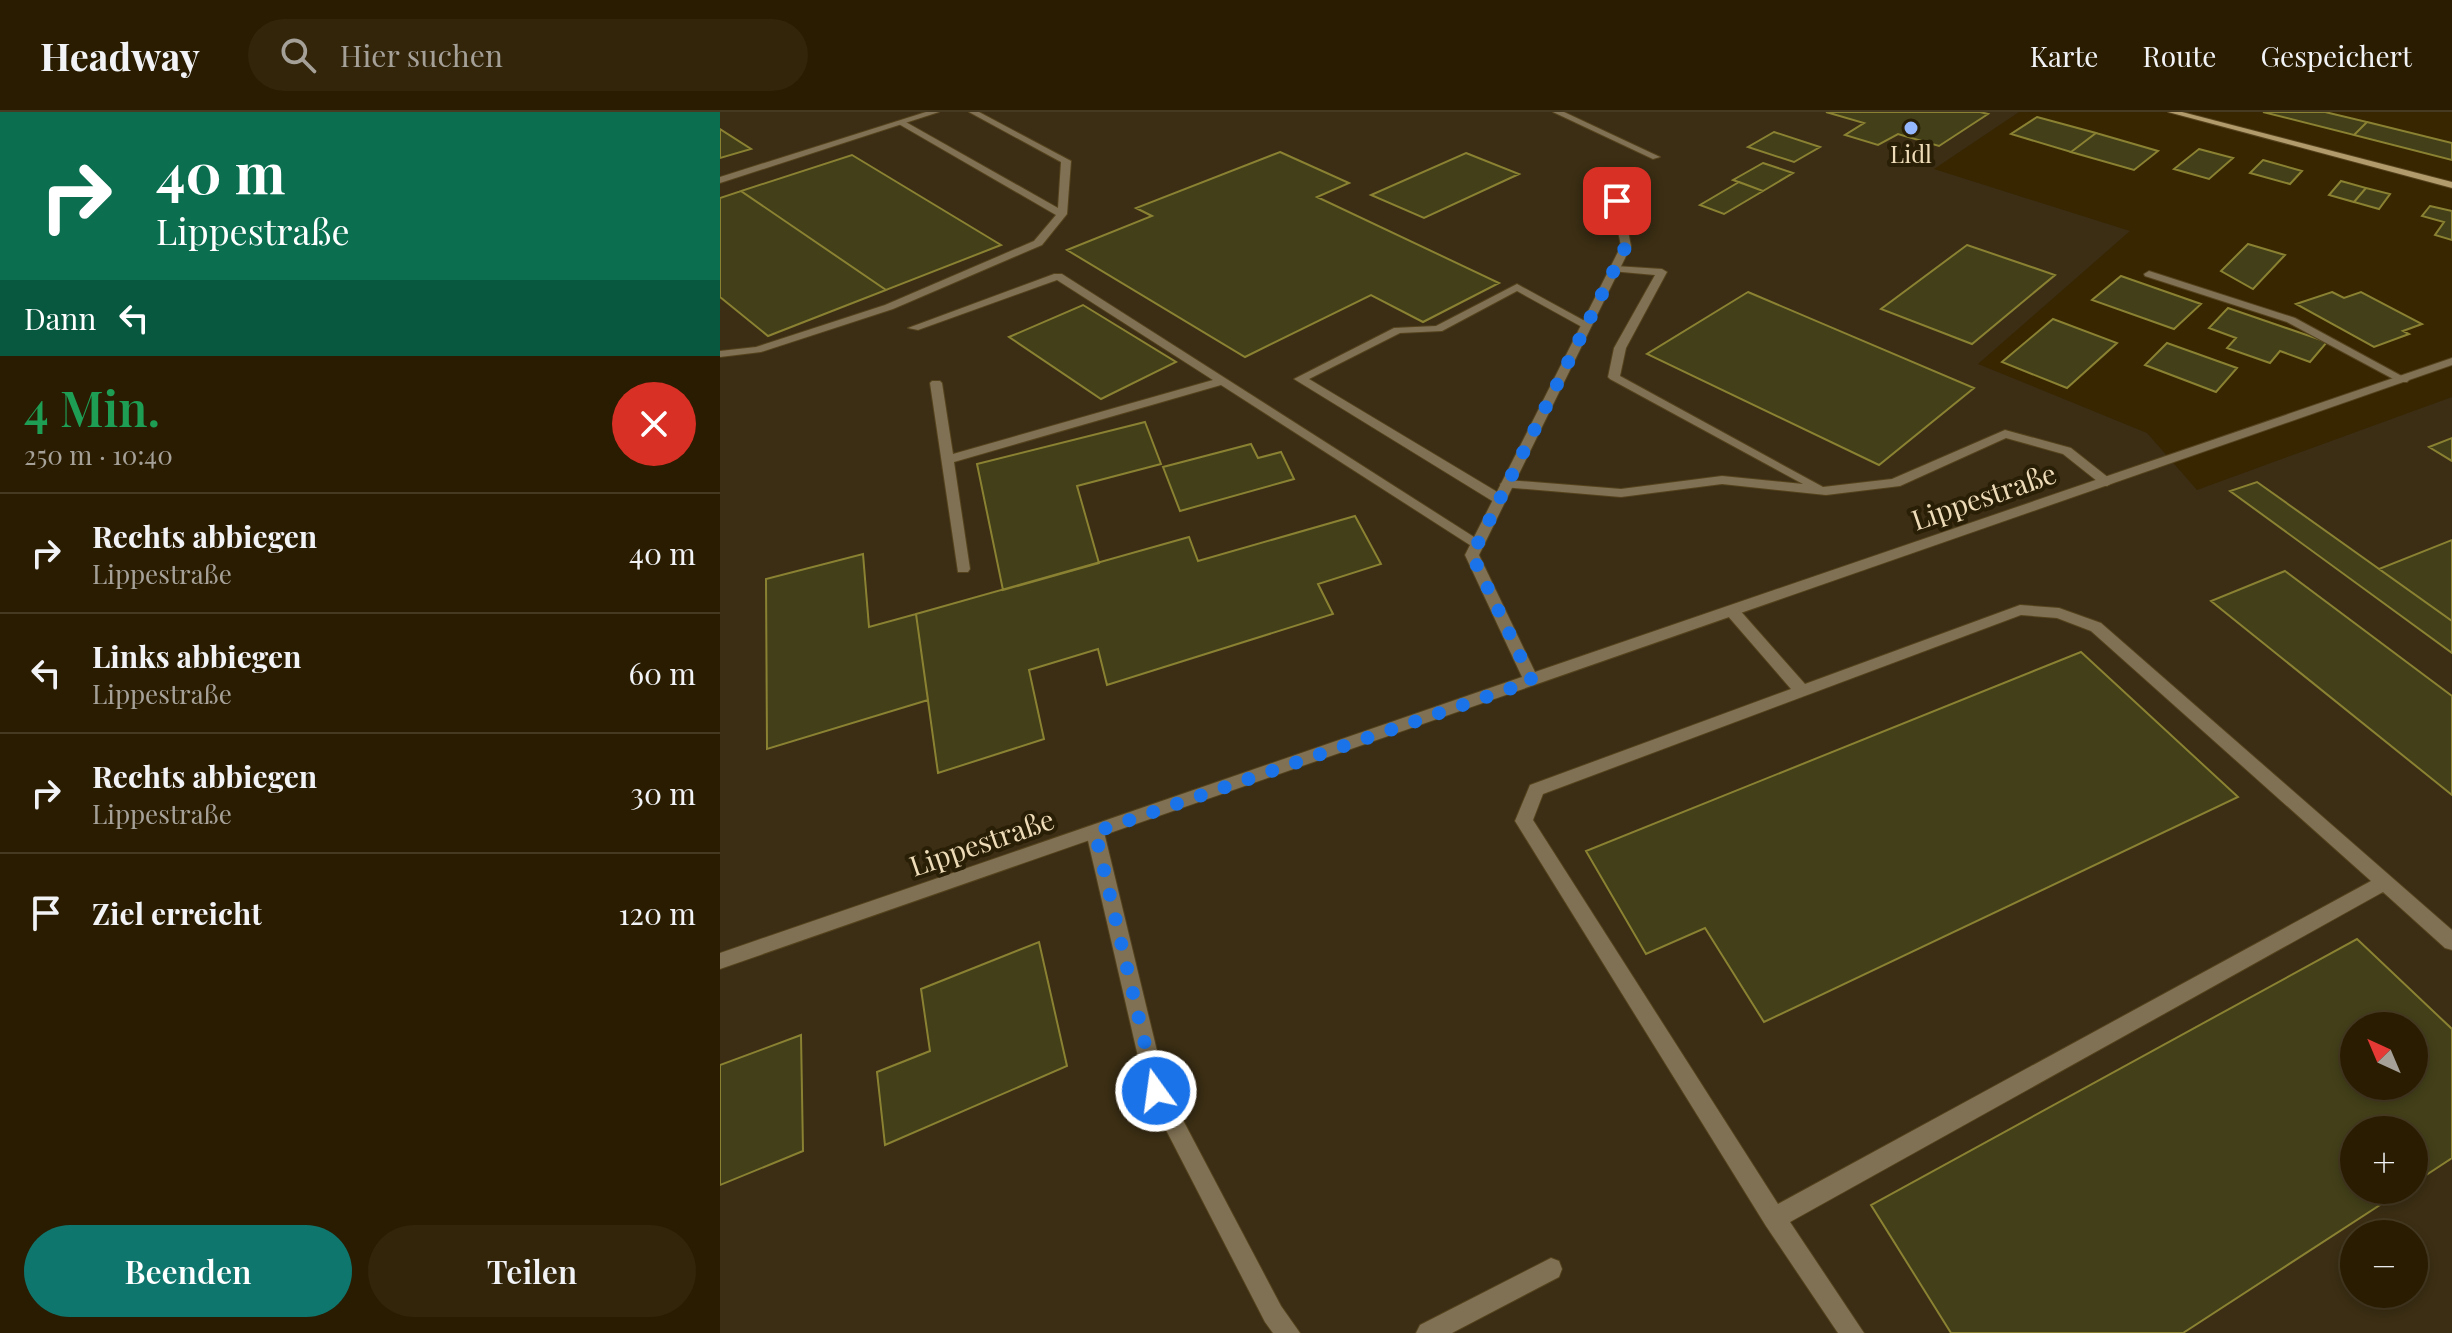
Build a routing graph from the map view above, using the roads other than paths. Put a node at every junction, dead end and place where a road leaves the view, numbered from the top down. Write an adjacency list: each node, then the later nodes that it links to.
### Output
1 (935, 112): 5 (street)
2 (973, 112): 10 (street)
3 (1557, 112): 6 (street)
4 (2172, 112): 8 (main road)
5 (901, 123): 7 (street); 10 (street)
6 (1656, 157)
7 (720, 180)
8 (2452, 185)
9 (1617, 201): 11 (street)
10 (1062, 214): 15 (street)
11 (1615, 269): 13 (street); 23 (street)
12 (2149, 274): 17 (street)
13 (1586, 325): 22 (street); 24 (street)
14 (914, 328): 18 (street)
15 (720, 354)
16 (2452, 361): 17 (street, Lippestraße)
17 (2403, 380): 21 (street, Lippestraße)
18 (1224, 381): 20 (street); 25 (street)
19 (936, 383): 20 (street)
20 (947, 460): 26 (street)
21 (2107, 482): 23 (street); 27 (street, Lippestraße)
22 (1507, 484): 23 (street); 24 (street)
23 (1826, 491)
24 (1499, 499): 25 (street)
25 (1478, 544): 28 (street)
26 (963, 569)
27 (1732, 611): 28 (street, Lippestraße); 29 (street)
28 (1532, 681): 30 (street, Lippestraße)
29 (1802, 691): 31 (street); 34 (street)
30 (1095, 832): 33 (street, Lippestraße); 36 (street)
31 (2385, 882): 32 (street); 34 (street)
32 (2452, 942)
33 (720, 961)
34 (1774, 1218): 38 (street)
35 (1551, 1269): 37 (street)
36 (1288, 1333)
37 (1428, 1333)
38 (1852, 1333)

